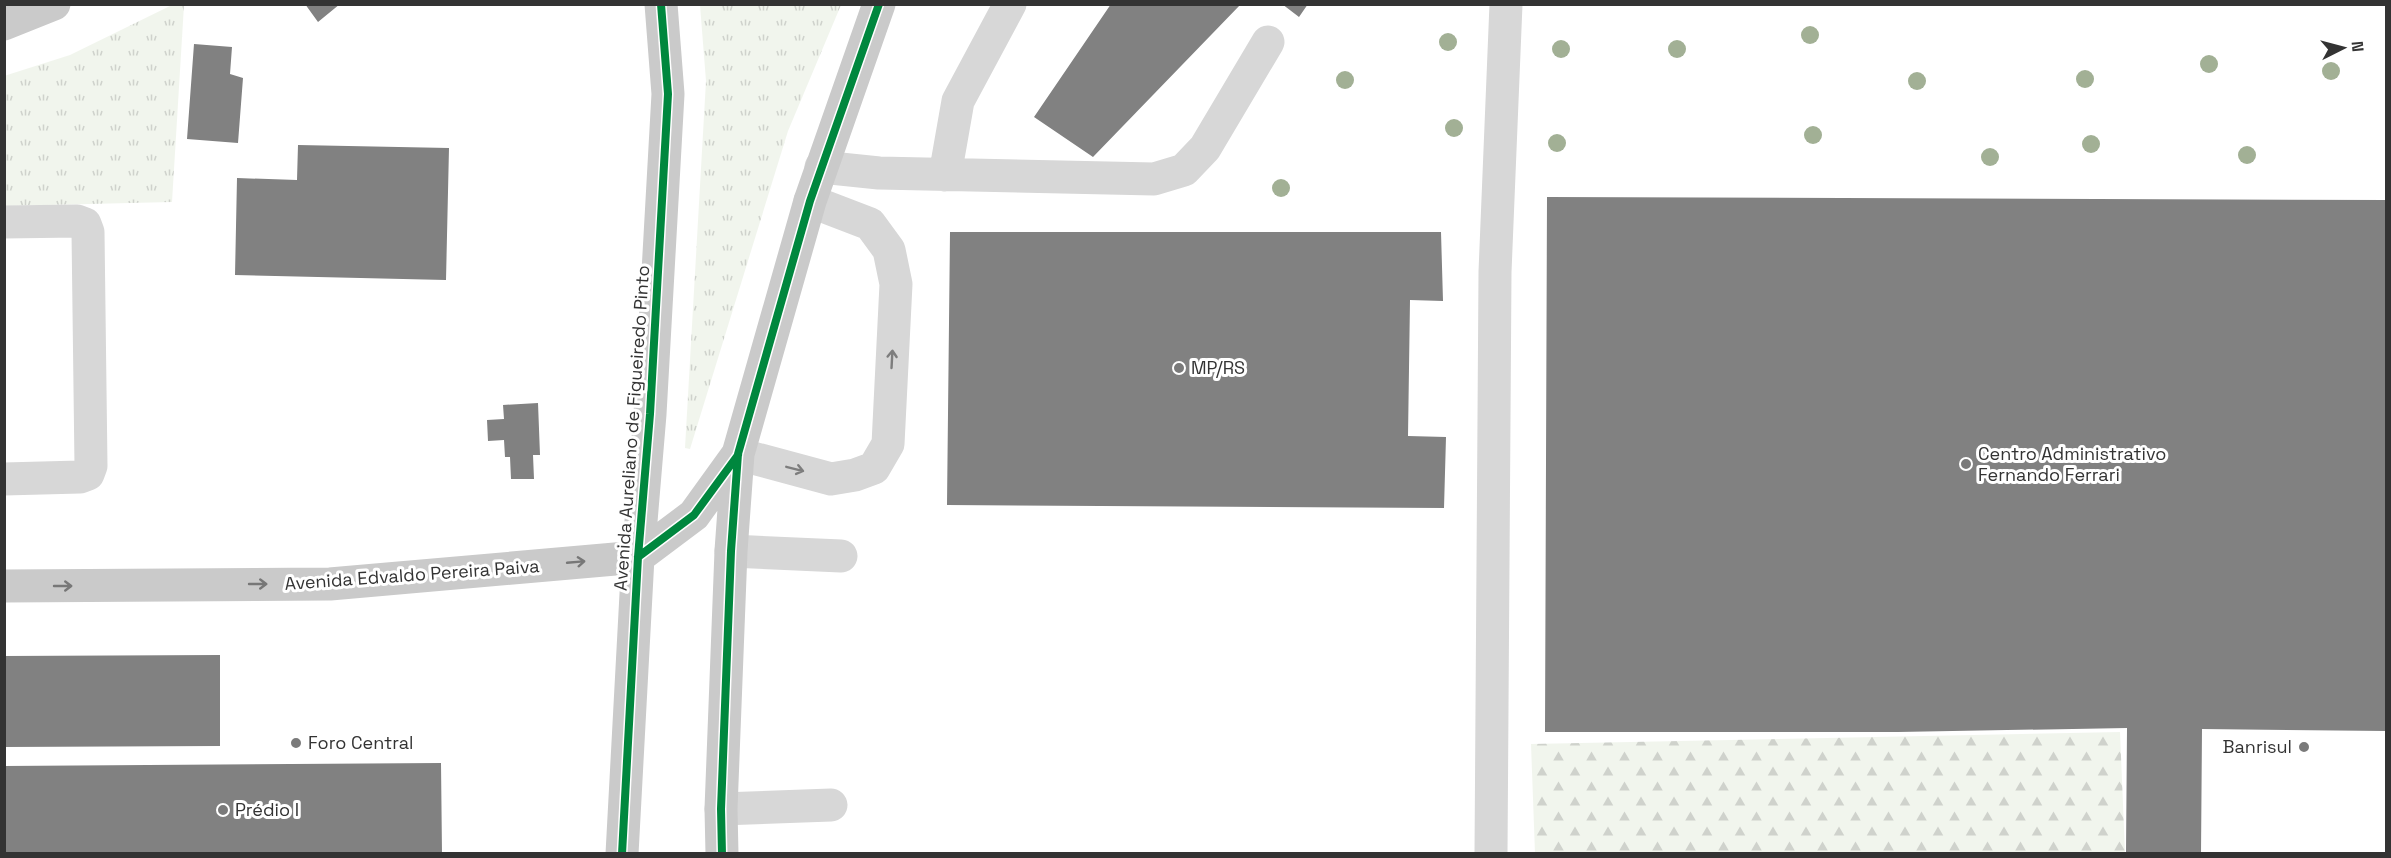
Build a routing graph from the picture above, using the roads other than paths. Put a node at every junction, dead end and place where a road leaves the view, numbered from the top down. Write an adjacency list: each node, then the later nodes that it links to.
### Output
1 (54, 4): 6 (main road)
2 (661, 4): 16 (main road, Avenida Aureliano de Figueiredo Pinto)
3 (879, 4): 8 (main road)
4 (1010, 4): 9 (lane)
5 (1506, 4): 22 (lane)
6 (4, 24)
7 (1268, 42): 9 (lane)
8 (821, 167): 9 (lane); 10 (main road)
9 (945, 175)
10 (810, 201): 12 (main road); 12 (lane, one-way to 10)
11 (4, 222): 13 (lane)
12 (738, 454): 14 (main road); 16 (main road)
13 (4, 478)
14 (731, 551): 15 (lane); 19 (main road)
15 (841, 556)
16 (638, 557): 17 (main road, Avenida Edvaldo Pereira Paiva, one-way to 16); 20 (main road, Avenida Aureliano de Figueiredo Pinto)
17 (4, 586)
18 (831, 805): 19 (lane)
19 (722, 809): 21 (main road)
20 (622, 854)
21 (722, 854)
22 (1491, 854)

